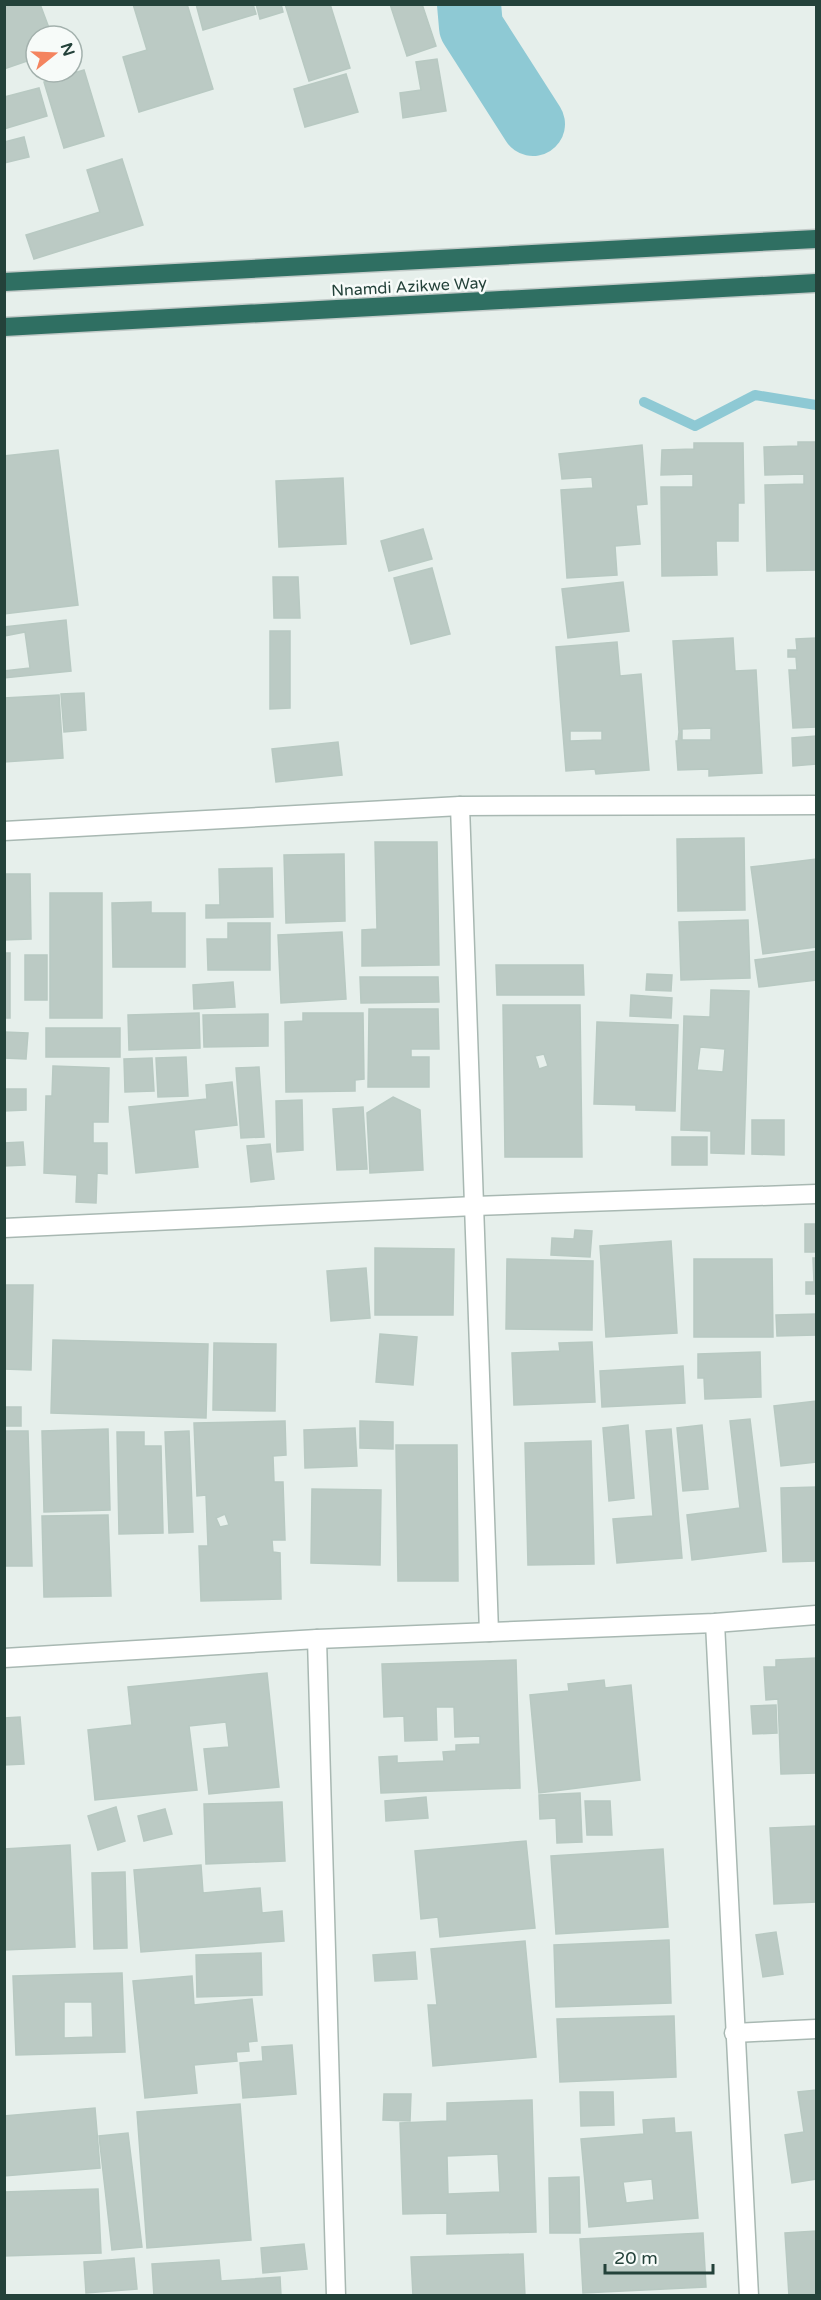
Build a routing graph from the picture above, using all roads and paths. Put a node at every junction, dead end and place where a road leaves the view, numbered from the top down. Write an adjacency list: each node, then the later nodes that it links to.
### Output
1 (816, 239): 2 (highway, Nnamdi Azikwe Way)
2 (4, 282)
3 (816, 283): 4 (highway, Nnamdi Azikwe Way)
4 (4, 327)
5 (816, 805): 6 (street)
6 (460, 806): 7 (street); 9 (street)
7 (4, 831)
8 (816, 1194): 9 (street)
9 (475, 1206): 10 (street); 13 (street)
10 (4, 1228)
11 (816, 1615): 12 (street)
12 (715, 1623): 13 (street); 17 (street)
13 (489, 1632): 14 (street)
14 (317, 1639): 15 (street); 18 (street)
15 (4, 1658)
16 (816, 2029): 17 (street)
17 (734, 2032): 19 (street)
18 (336, 2295)
19 (749, 2295)

